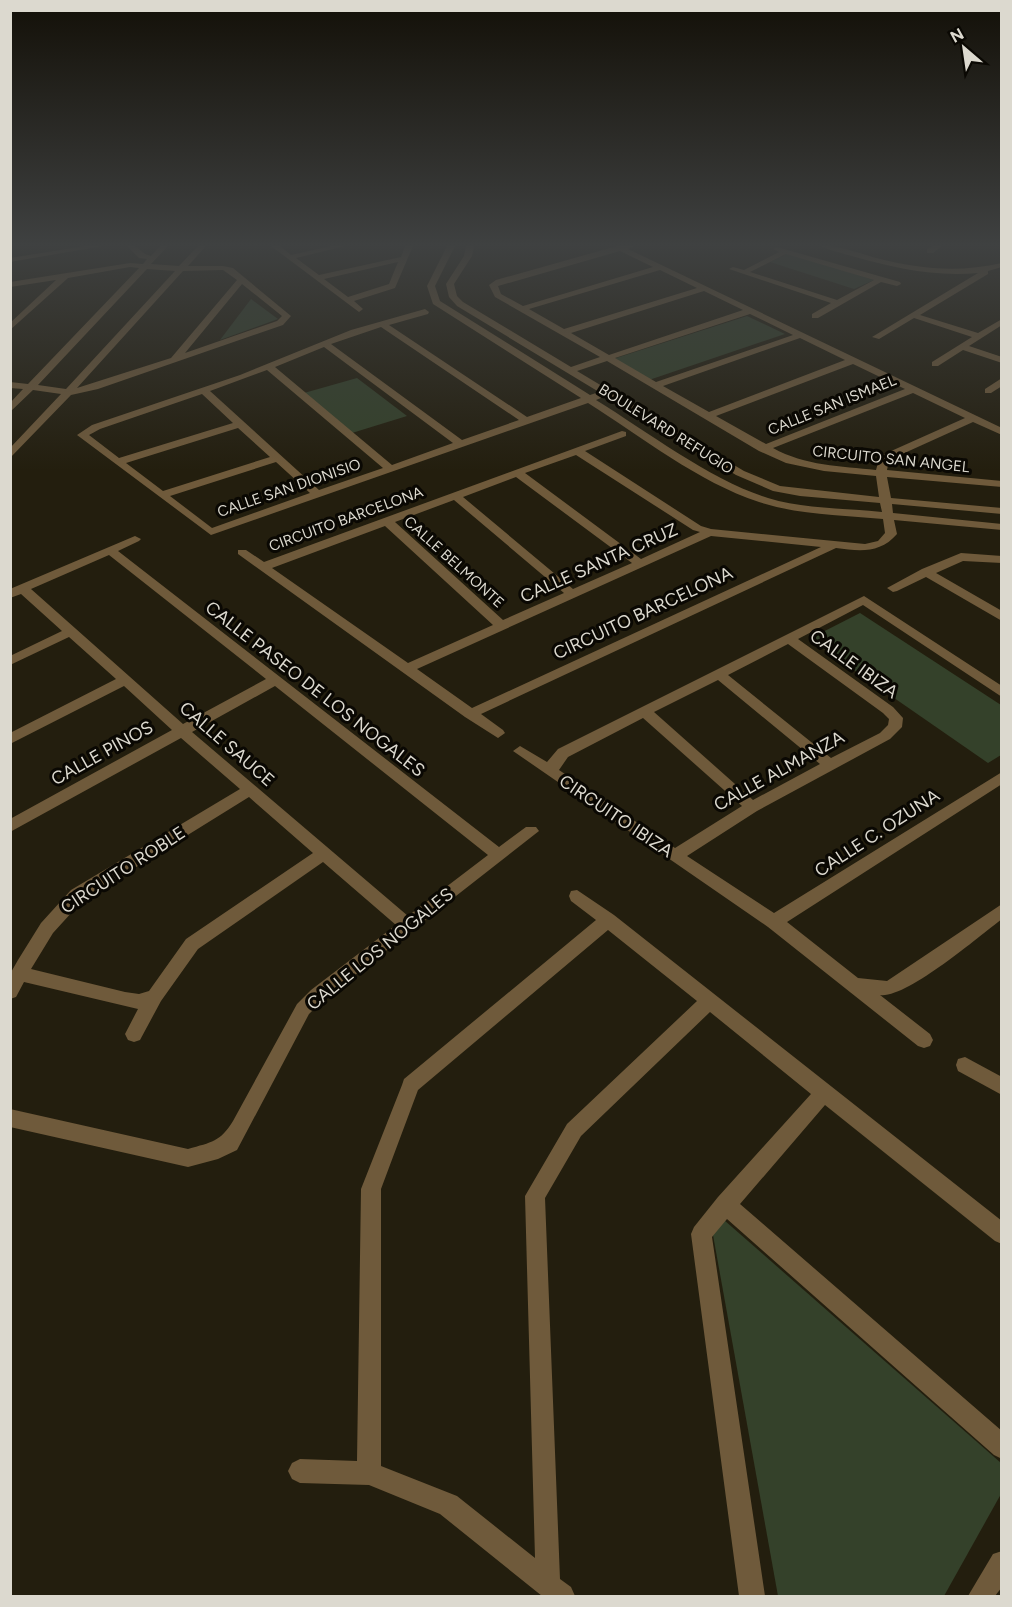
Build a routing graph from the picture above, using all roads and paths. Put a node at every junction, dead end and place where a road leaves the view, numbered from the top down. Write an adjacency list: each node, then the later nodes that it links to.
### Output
1 (93, 321): 32 (street)
2 (134, 321): 36 (street)
3 (207, 321): 25 (street)
4 (282, 321): 25 (street)
5 (389, 321): 14 (street, CALLE SAN DIONISIO)
6 (462, 321): 38 (street, BOULEVARD REFUGIO)
7 (485, 321): 28 (street, BOULEVARD REFUGIO)
8 (541, 321): 16 (street, CIRCUITO SAN ANGEL)
9 (600, 321): 16 (street)
10 (719, 321): 22 (street)
11 (771, 321): 17 (street, CIRCUITO SAN ANGEL)
12 (902, 321): 19 (street)
13 (931, 321): 18 (street)
14 (381, 323): 20 (street, CALLE SAN DIONISIO); 42 (street)
15 (1000, 325): 18 (street)
16 (562, 333): 22 (street, CIRCUITO SAN ANGEL)
17 (800, 334): 23 (street, CIRCUITO SAN ANGEL); 31 (street)
18 (979, 336): 21 (street)
19 (876, 337)
20 (326, 344): 27 (street, CALLE SAN DIONISIO); 46 (street)
21 (962, 347): 24 (street); 26 (street)
22 (607, 358): 28 (street); 31 (street, CIRCUITO SAN ANGEL)
23 (854, 360): 33 (street, CIRCUITO SAN ANGEL); 40 (street)
24 (1002, 360)
25 (172, 362): 36 (street)
26 (935, 364)
27 (269, 367): 34 (street, CALLE SAN DIONISIO); 52 (street)
28 (568, 371): 37 (street, BOULEVARD REFUGIO)
29 (1002, 381): 35 (street)
30 (10, 385): 32 (street)
31 (656, 385): 40 (street, CIRCUITO SAN ANGEL)
32 (32, 388): 36 (street); 39 (street)
33 (913, 389): 41 (street, CIRCUITO SAN ANGEL); 47 (street, CALLE SAN ISMAEL)
34 (204, 390): 43 (street); 51 (street, CALLE SAN DIONISIO)
35 (988, 391)
36 (70, 392): 49 (street)
37 (606, 393): 38 (street, CALLE SAN DIONISIO); 59 (street, BOULEVARD REFUGIO)
38 (588, 399): 42 (street, CALLE SAN DIONISIO); 61 (street, BOULEVARD REFUGIO)
39 (10, 409)
40 (706, 416): 47 (street, CIRCUITO SAN ANGEL)
41 (974, 418): 44 (street, CIRCUITO SAN ANGEL); 54 (street)
42 (526, 421): 46 (street, CALLE SAN DIONISIO)
43 (240, 424): 50 (street); 51 (street)
44 (1002, 432)
45 (622, 434): 48 (street, CIRCUITO BARCELONA)
46 (461, 444): 52 (street, CALLE SAN DIONISIO)
47 (763, 449): 54 (street, CIRCUITO SAN ANGEL)
48 (577, 451): 53 (street, CIRCUITO BARCELONA); 64 (street)
49 (10, 455)
50 (277, 458): 56 (street); 57 (street)
51 (118, 462): 57 (street, CALLE SAN DIONISIO)
52 (390, 469): 56 (street, CALLE SAN DIONISIO)
53 (518, 473): 58 (street, CIRCUITO BARCELONA); 70 (street)
54 (881, 473): 55 (street, CIRCUITO SAN ANGEL); 59 (street)
55 (1002, 484)
56 (317, 494): 57 (street, CALLE SAN DIONISIO)
57 (162, 495)
58 (456, 496): 62 (street, CIRCUITO BARCELONA); 75 (street)
59 (888, 501): 60 (street, BOULEVARD REFUGIO); 61 (street)
60 (1002, 511)
61 (890, 517): 63 (street, BOULEVARD REFUGIO); 66 (street)
62 (387, 521): 71 (street, CIRCUITO BARCELONA); 77 (street, CALLE BELMONTE)
63 (1002, 527)
64 (710, 532): 66 (street); 70 (street, CALLE SANTA CRUZ)
65 (135, 539): 67 (street)
66 (832, 546): 87 (street, CIRCUITO BARCELONA)
67 (110, 550): 74 (street); 84 (street, CALLE PASEO DE LOS NOGALES)
68 (243, 552): 71 (street)
69 (1002, 560): 72 (street)
70 (641, 564): 75 (street, CALLE SANTA CRUZ)
71 (263, 567): 81 (street, CIRCUITO BARCELONA)
72 (926, 572): 73 (street); 76 (street)
73 (893, 588)
74 (17, 591): 78 (street, CALLE SAUCE)
75 (572, 594): 77 (street, CALLE SANTA CRUZ)
76 (1002, 617)
77 (502, 626): 81 (street)
78 (72, 631): 80 (street); 83 (street, CALLE SAUCE)
79 (790, 639): 82 (street, CIRCUITO IBIZA); 85 (street, CIRCUITO IBIZA); 88 (street, CALLE IBIZA)
80 (10, 661)
81 (406, 669): 87 (street, CIRCUITO BARCELONA)
82 (720, 675): 86 (street, CIRCUITO IBIZA); 93 (street)
83 (125, 680): 89 (street, CALLE SAUCE); 91 (street)
84 (275, 680): 89 (street, CALLE PINOS); 101 (street, CALLE PASEO DE LOS NOGALES)
85 (1002, 693)
86 (645, 712): 94 (street, CIRCUITO IBIZA); 97 (street)
87 (470, 714): 90 (street, CIRCUITO BARCELONA)
88 (896, 718): 93 (street, CALLE ALMANZA)
89 (182, 731): 96 (street, CALLE SAUCE); 98 (street, CALLE PINOS)
90 (498, 733)
91 (10, 740)
92 (520, 751): 94 (street)
93 (829, 764): 97 (street, CALLE ALMANZA)
94 (551, 772): 102 (street, CIRCUITO IBIZA)
95 (1002, 777): 106 (street, CALLE C. OZUNA)
96 (250, 790): 100 (street, CALLE SAUCE); 108 (street, CIRCUITO ROBLE)
97 (753, 807): 102 (street, CALLE ALMANZA)
98 (10, 826)
99 (531, 831): 101 (street, CALLE LOS NOGALES)
100 (323, 854): 107 (street, CALLE SAUCE); 111 (street)
101 (499, 855): 107 (street, CALLE LOS NOGALES)
102 (676, 855): 106 (street, CIRCUITO IBIZA)
103 (577, 896): 105 (street)
104 (1002, 910): 109 (street, CIRCUITO IBIZA)
105 (608, 920): 112 (street); 123 (street)
106 (774, 922): 109 (street, CIRCUITO IBIZA)
107 (407, 925): 118 (street, CALLE LOS NOGALES)
108 (20, 974): 110 (street, CIRCUITO ROBLE); 111 (street)
109 (858, 985): 114 (street, CIRCUITO IBIZA)
110 (10, 992)
111 (155, 996): 113 (street)
112 (709, 1001): 117 (street); 125 (street)
113 (134, 1034)
114 (924, 1040)
115 (965, 1065): 116 (street)
116 (1002, 1087)
117 (824, 1093): 119 (street); 120 (street)
118 (10, 1118)
119 (725, 1204): 121 (street); 126 (street)
120 (1002, 1234)
121 (1002, 1447)
122 (300, 1471): 123 (street)
123 (369, 1473): 125 (street)
124 (1002, 1563): 127 (street)
125 (555, 1591)
126 (752, 1596)
127 (981, 1596)

